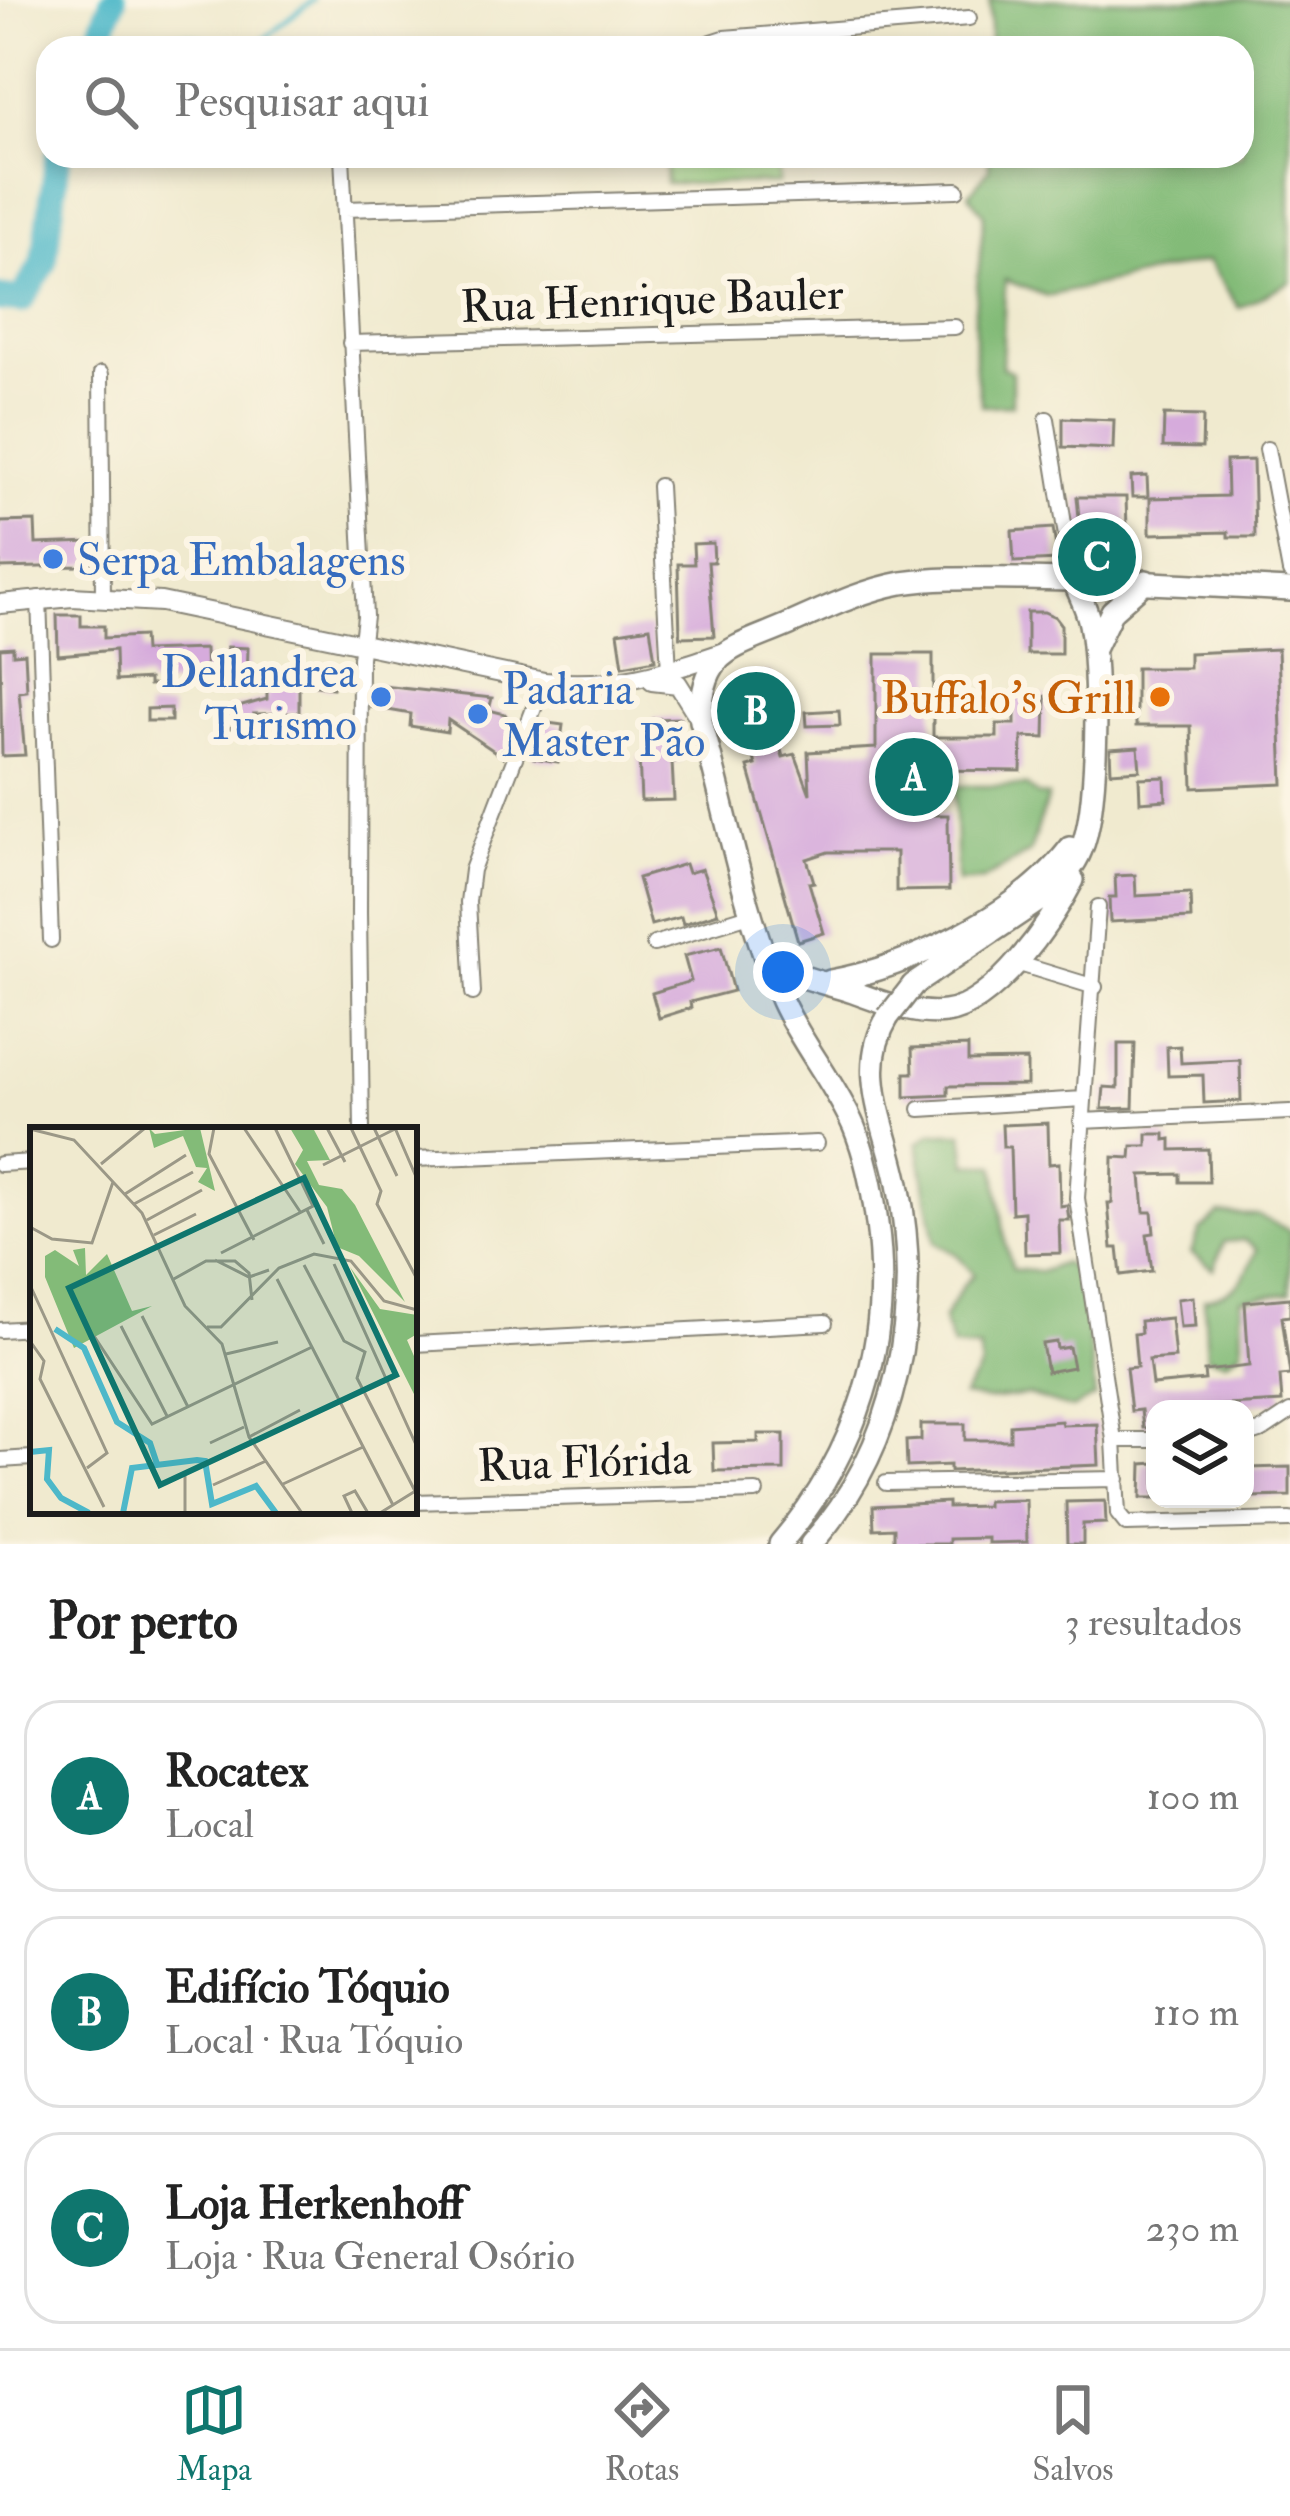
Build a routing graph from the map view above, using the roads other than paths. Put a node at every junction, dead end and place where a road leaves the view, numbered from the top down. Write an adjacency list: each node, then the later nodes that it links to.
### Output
1 (969, 19): 2 (street)
2 (750, 36)
3 (343, 168): 5 (street)
4 (957, 190): 5 (street)
5 (345, 209): 7 (street)
6 (955, 327): 7 (street, Rua Henrique Bauler)
7 (350, 343): 19 (street)
8 (101, 374): 17 (street)
9 (1047, 419): 13 (street)
10 (1267, 449): 12 (street)
11 (659, 486): 22 (street)
12 (1290, 572)
13 (1073, 580): 14 (main road); 20 (main road); 21 (main road)
14 (1146, 581): 15 (main road); 21 (main road)
15 (1290, 590)
16 (40, 598): 17 (main road); 18 (main road); 30 (street)
17 (103, 598): 19 (main road)
18 (0, 604)
19 (363, 641): 24 (main road); 41 (street)
20 (731, 650): 22 (main road); 25 (main road)
21 (1093, 653): 26 (main road)
22 (669, 671): 23 (main road)
23 (641, 680): 24 (main road); 25 (main road)
24 (544, 682): 36 (street)
25 (701, 722): 29 (main road)
26 (1093, 811): 27 (main road); 34 (main road)
27 (1075, 861): 33 (main road); 62 (main road, bridge)
28 (1098, 907): 35 (street)
29 (753, 914): 31 (street); 32 (main road)
30 (51, 940)
31 (654, 944)
32 (766, 958): 34 (main road); 61 (main road)
33 (1016, 963): 34 (main road); 35 (street)
34 (823, 982)
35 (1095, 987): 37 (street)
36 (473, 993)
37 (1083, 1099): 38 (street); 40 (street)
38 (920, 1109)
39 (1290, 1112): 40 (street)
40 (1081, 1121): 52 (street)
41 (362, 1127)
42 (817, 1143): 43 (street)
43 (417, 1160)
44 (30, 1162): 45 (street)
45 (0, 1164)
46 (825, 1323): 49 (street)
47 (30, 1328): 48 (street)
48 (0, 1330)
49 (417, 1345)
50 (1290, 1412): 51 (street)
51 (1254, 1433)
52 (1114, 1440): 53 (street); 56 (street)
53 (1146, 1440)
54 (30, 1458): 55 (street)
55 (0, 1460)
56 (1117, 1479): 57 (street); 60 (street)
57 (886, 1483)
58 (755, 1492): 59 (street, Rua Flórida)
59 (417, 1502)
60 (1290, 1520)
61 (780, 1544)
62 (811, 1544)

